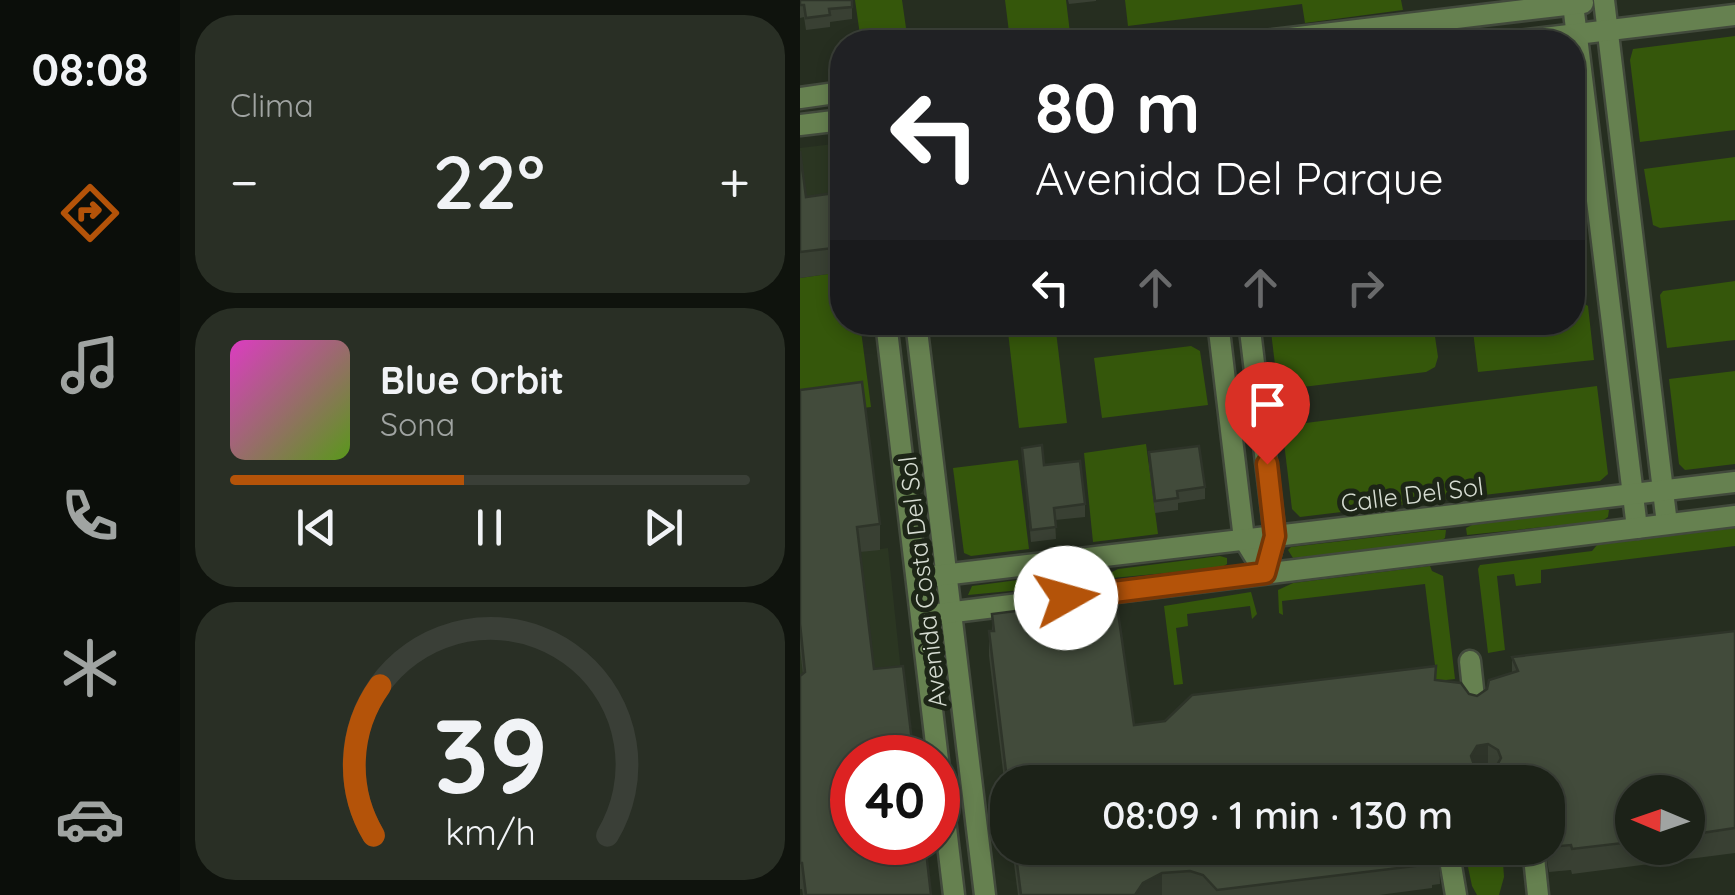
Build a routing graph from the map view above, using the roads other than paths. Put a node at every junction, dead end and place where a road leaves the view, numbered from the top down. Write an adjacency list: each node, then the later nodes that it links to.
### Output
1 (1604, 0): 2 (street); 6 (street)
2 (1573, 4): 4 (street); 5 (street)
3 (1735, 16): 6 (street)
4 (1356, 30)
5 (1576, 30)
6 (1607, 31): 7 (street); 18 (street)
7 (1585, 33)
8 (830, 94): 9 (street)
9 (800, 98)
10 (1585, 101): 19 (street)
11 (830, 121): 12 (street)
12 (800, 125)
13 (888, 335): 28 (street, Avenida Costa Del Sol)
14 (918, 335): 27 (street, Avenida Costa Del Sol)
15 (1220, 335): 24 (street)
16 (1252, 335): 23 (street)
17 (1735, 482): 18 (street, Calle Del Sol)
18 (1663, 490): 19 (street, Calle Del Sol); 21 (street)
19 (1632, 494): 22 (street); 23 (street, Calle Del Sol)
20 (1735, 516): 21 (street)
21 (1667, 524): 22 (street)
22 (1636, 528): 26 (street)
23 (1275, 536): 24 (street, Calle Del Sol); 26 (street)
24 (1244, 539): 25 (street, Calle Del Sol); 26 (street)
25 (1098, 556): 27 (street, Calle Del Sol); 29 (street)
26 (1265, 573): 29 (street)
27 (946, 574): 28 (street, Calle Del Sol); 30 (street, Avenida Costa Del Sol)
28 (917, 578): 31 (street, Avenida Costa Del Sol)
29 (1104, 593): 30 (street)
30 (951, 612): 31 (street); 37 (street, Avenida Costa Del Sol)
31 (922, 616): 36 (street, Avenida Costa Del Sol)
32 (1470, 661): 33 (street)
33 (1476, 707)
34 (1451, 865): 38 (street)
35 (1535, 865): 39 (street)
36 (954, 895)
37 (985, 895)
38 (1456, 895)
39 (1538, 895)

